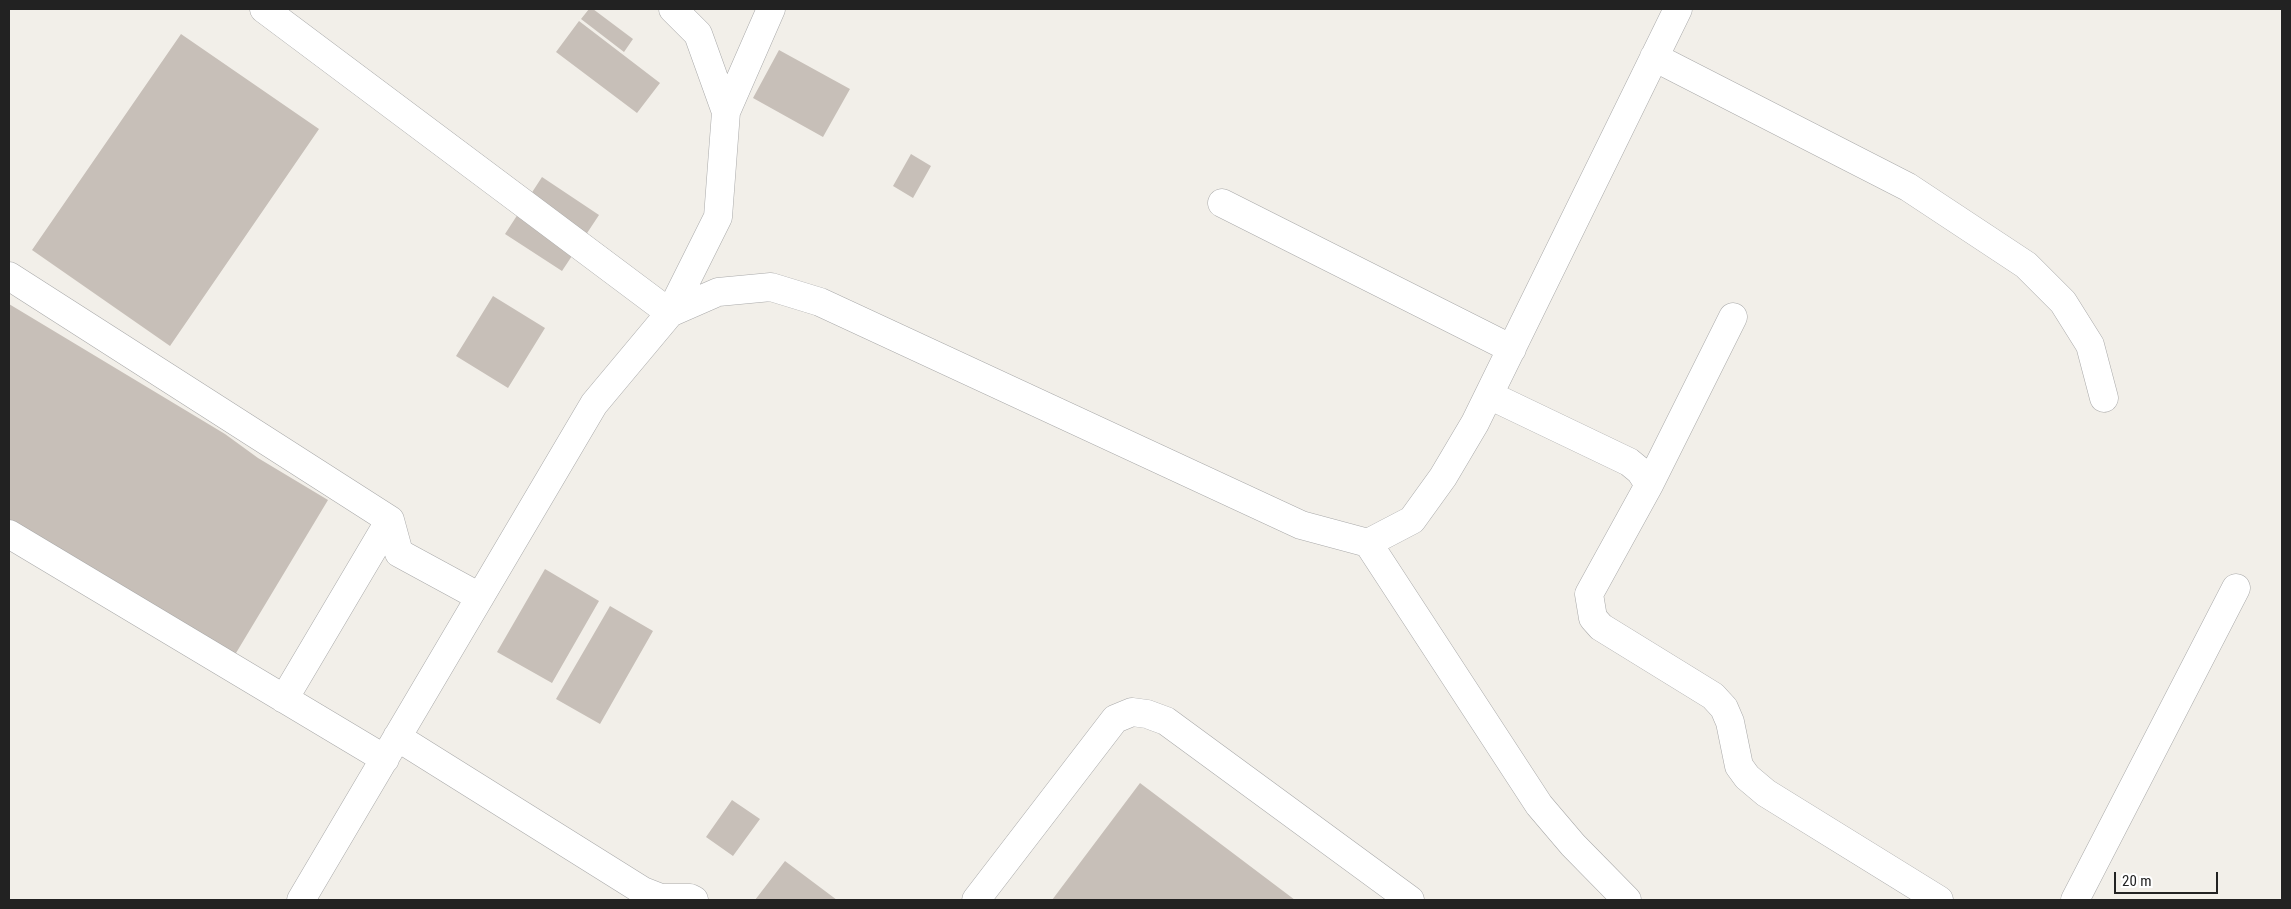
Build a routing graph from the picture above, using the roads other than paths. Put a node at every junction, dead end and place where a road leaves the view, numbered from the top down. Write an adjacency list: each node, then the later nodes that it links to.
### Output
1 (264, 9): 9 (street)
2 (673, 9): 6 (street)
3 (771, 9): 6 (street)
4 (1678, 9): 5 (street)
5 (1654, 57): 11 (street); 13 (street)
6 (726, 112): 9 (street)
7 (1222, 203): 11 (street)
8 (9, 276): 15 (street)
9 (670, 313): 17 (street); 19 (street)
10 (1733, 317): 14 (street)
11 (1512, 349): 12 (street)
12 (1489, 395): 14 (street); 17 (street)
13 (2104, 398)
14 (1649, 485): 27 (street)
15 (390, 520): 19 (street); 20 (street)
16 (9, 534): 20 (street)
17 (1368, 544): 22 (street)
18 (2236, 588): 28 (street)
19 (480, 597): 21 (street)
20 (284, 699): 21 (street)
21 (391, 748): 23 (street); 24 (street)
22 (1621, 898)
23 (301, 900)
24 (694, 900)
25 (976, 900): 26 (street)
26 (1410, 900)
27 (1939, 900)
28 (2075, 900)

